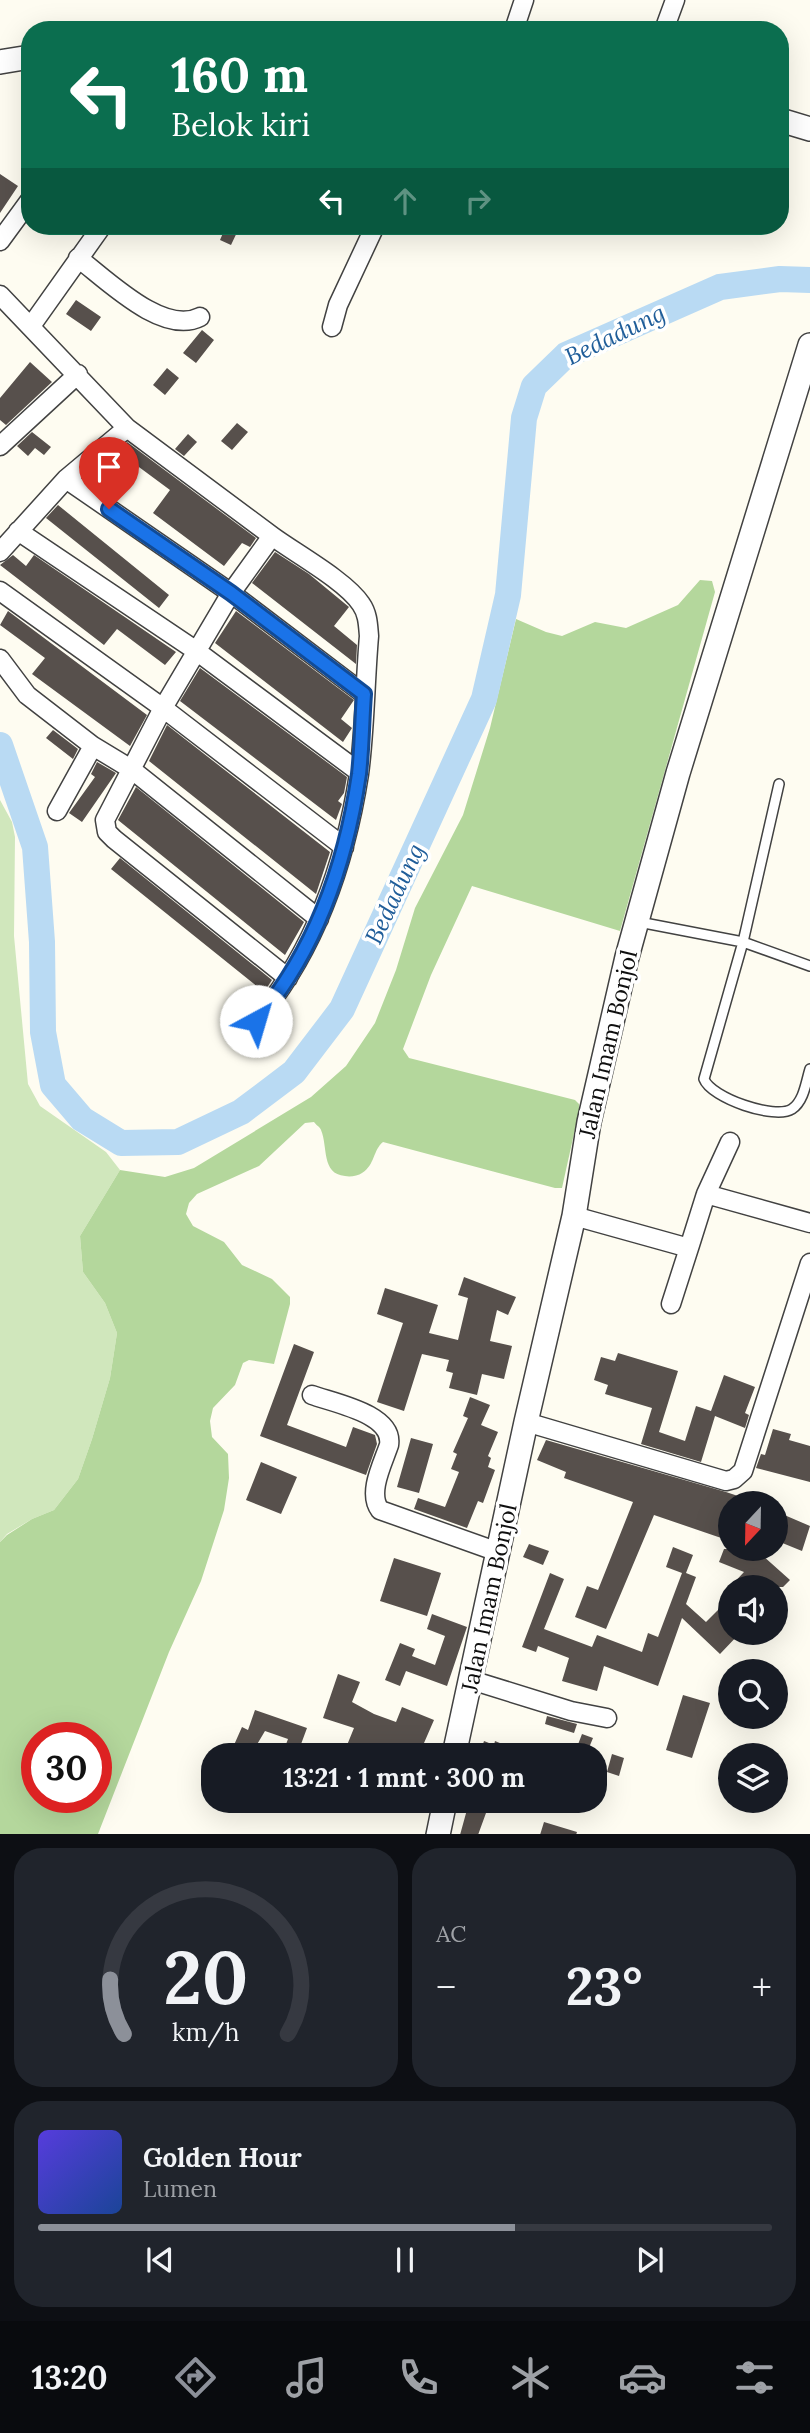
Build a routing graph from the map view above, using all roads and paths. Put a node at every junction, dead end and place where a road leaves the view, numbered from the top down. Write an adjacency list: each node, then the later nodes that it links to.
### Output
1 (523, 0): 3 (street)
2 (676, 0): 4 (street)
3 (517, 21)
4 (668, 21)
5 (21, 59): 6 (street)
6 (0, 62)
7 (789, 123): 8 (street)
8 (810, 129)
9 (21, 212): 12 (street)
10 (95, 235): 13 (street)
11 (371, 235): 17 (street)
12 (0, 241)
13 (78, 258): 15 (street); 16 (street)
14 (0, 295): 16 (street)
15 (200, 317)
16 (31, 326): 19 (street)
17 (332, 327)
18 (810, 345): 39 (street, Jalan Imam Bonjol)
19 (78, 374): 20 (street); 21 (street)
20 (127, 428): 22 (street); 24 (street)
21 (0, 446)
22 (66, 479): 23 (street); 27 (street)
23 (18, 531): 25 (street); 28 (street)
24 (272, 536): 27 (street); 30 (street)
25 (0, 552)
26 (0, 592): 31 (street)
27 (231, 593): 28 (street); 30 (street)
28 (195, 650): 31 (street); 34 (street)
29 (0, 659): 32 (street)
30 (364, 694): 34 (street)
31 (163, 708): 33 (street); 37 (street)
32 (93, 746): 33 (street); 36 (street)
33 (131, 769): 38 (street); 42 (street)
34 (359, 772): 37 (street)
35 (779, 784): 40 (lane)
36 (57, 811)
37 (344, 847): 38 (street)
38 (319, 919): 42 (street)
39 (636, 922): 40 (lane); 47 (street, Jalan Imam Bonjol)
40 (743, 942): 41 (lane); 44 (lane)
41 (810, 966)
42 (288, 978): 43 (street)
43 (256, 1021)
44 (810, 1069)
45 (730, 1142): 46 (street)
46 (706, 1194): 48 (street); 49 (street)
47 (575, 1216): 49 (street); 53 (street, Jalan Imam Bonjol)
48 (810, 1223)
49 (689, 1248): 51 (street)
50 (810, 1263): 53 (street)
51 (671, 1304)
52 (312, 1395): 54 (street)
53 (526, 1422): 54 (street, Jalan Imam Bonjol)
54 (498, 1552): 55 (street, Jalan Imam Bonjol)
55 (471, 1680): 56 (street); 57 (street, Jalan Imam Bonjol)
56 (607, 1718)
57 (457, 1743)
58 (443, 1813): 59 (street)
59 (438, 1834)

